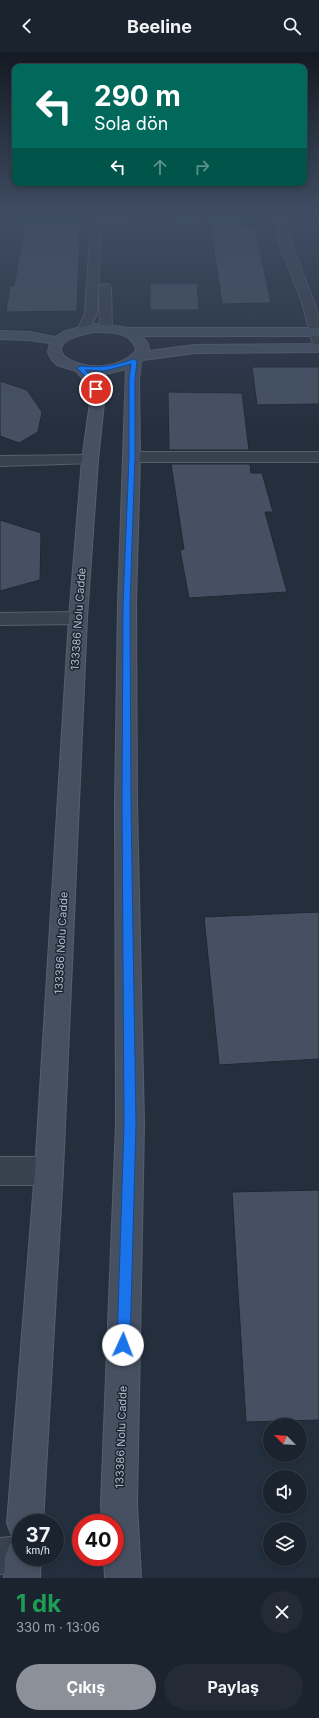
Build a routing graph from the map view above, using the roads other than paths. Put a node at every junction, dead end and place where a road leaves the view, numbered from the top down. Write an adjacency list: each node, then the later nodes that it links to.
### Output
1 (93, 286): 5 (street)
2 (106, 286): 4 (street)
3 (302, 286): 8 (street)
4 (106, 328): 5 (street); 6 (street)
5 (83, 330): 9 (street)
6 (126, 332): 8 (street); 13 (street, 133386 Nolu Cadde)
7 (0, 334): 9 (street)
8 (318, 336)
9 (58, 341): 12 (street)
10 (319, 348): 13 (street)
11 (41, 354): 12 (street)
12 (56, 357): 14 (street)
13 (137, 358): 14 (street); 15 (street, 133386 Nolu Cadde)
14 (80, 368): 18 (street, 133386 Nolu Cadde)
15 (132, 457): 16 (street); 28 (street, 133386 Nolu Cadde)
16 (319, 457)
17 (0, 460): 18 (street)
18 (90, 460): 19 (street, 133386 Nolu Cadde)
19 (78, 618): 20 (street); 22 (street, 133386 Nolu Cadde)
20 (0, 619)
21 (0, 1170): 22 (street)
22 (49, 1172): 23 (street, 133386 Nolu Cadde)
23 (26, 1514)
24 (12, 1555): 25 (street)
25 (0, 1556)
26 (23, 1566): 27 (street)
27 (22, 1578)
28 (123, 1578)

